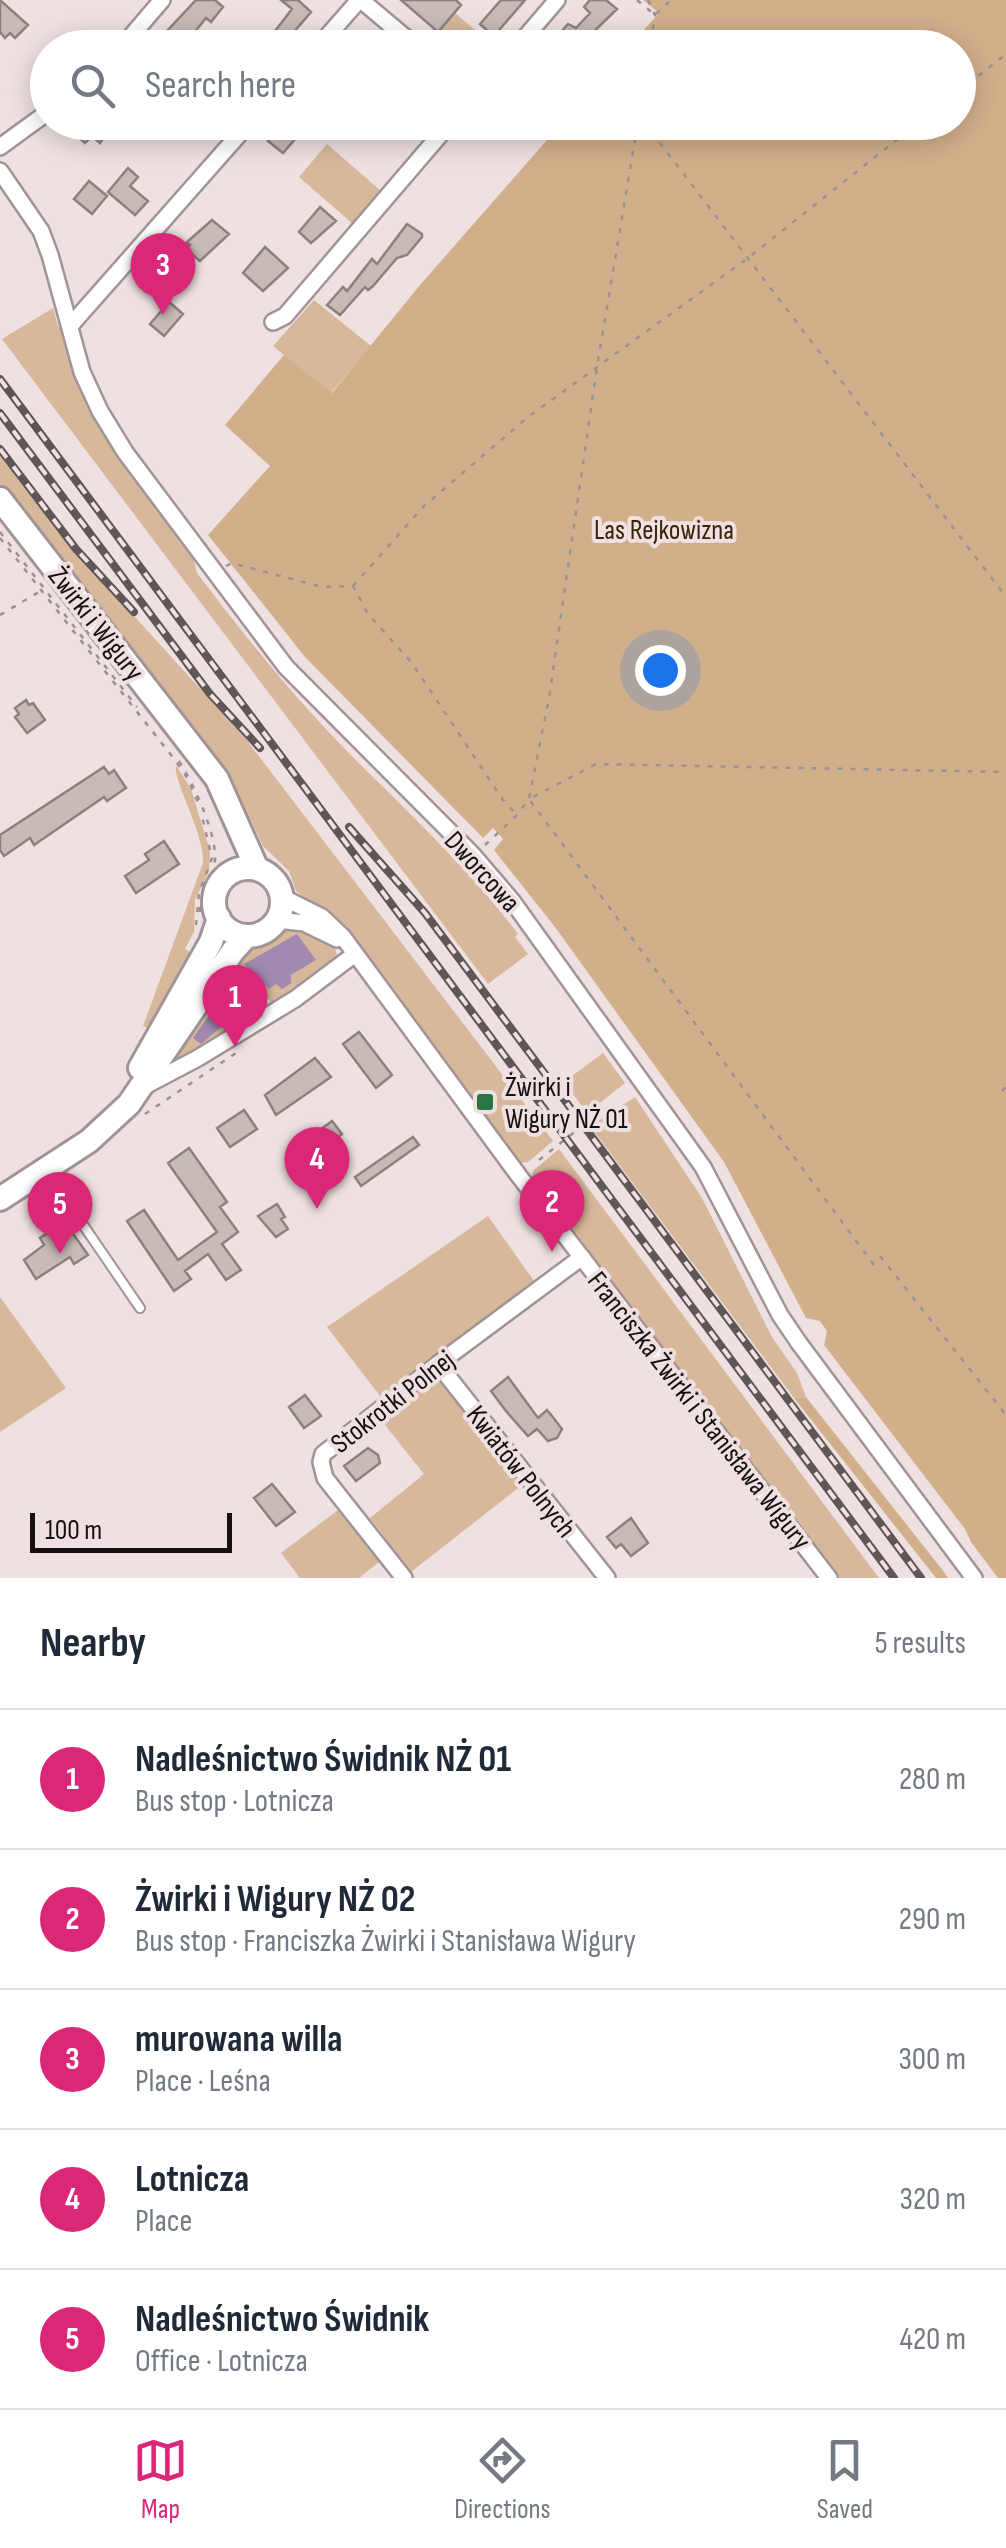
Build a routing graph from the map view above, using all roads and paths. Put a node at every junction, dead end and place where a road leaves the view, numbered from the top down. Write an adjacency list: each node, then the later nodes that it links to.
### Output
1 (162, 0): 8 (street)
2 (360, 0): 9 (street); 10 (street)
3 (557, 0): 11 (street)
4 (637, 0): 7 (path)
5 (648, 0): 7 (path)
6 (671, 0): 7 (path)
7 (655, 14): 12 (path)
8 (136, 30)
9 (333, 30)
10 (396, 30)
11 (531, 30)
12 (653, 30)
13 (1006, 54): 14 (path)
14 (976, 78)
15 (30, 125): 21 (street)
16 (234, 140): 25 (street)
17 (436, 140): 24 (street)
18 (635, 140): 26 (path)
19 (658, 140): 23 (path)
20 (897, 140): 23 (path)
21 (0, 147)
22 (0, 171): 25 (street, Dworcowa)
23 (748, 258): 26 (path); 32 (path)
24 (272, 322)
25 (70, 326): 38 (street, Dworcowa)
26 (597, 367): 30 (path); 36 (path)
27 (0, 499): 34 (main road, Żwirki i Wigury)
28 (0, 535): 40 (path); 41 (path)
29 (225, 567): 30 (path)
30 (353, 586): 37 (path)
31 (39, 592): 33 (path)
32 (1006, 597)
33 (0, 615)
34 (192, 748): 39 (main road, Żwirki i Wigury); 40 (main road, Żwirki i Wigury)
35 (1006, 772): 36 (path)
36 (528, 798): 37 (path); 57 (path)
37 (517, 815): 38 (path)
38 (473, 855): 64 (street, Dworcowa)
39 (256, 869): 40 (main road); 42 (main road)
40 (221, 875): 43 (main road)
41 (199, 893)
42 (280, 909): 44 (main road); 45 (street); 45 (street)
43 (218, 918): 44 (main road); 53 (main road)
44 (247, 936): 46 (main road)
45 (355, 954): 47 (street); 56 (street, Franciszka Żwirki i Stanisława Wigury)
46 (225, 964): 47 (path); 49 (main road)
47 (277, 1009): 49 (street)
48 (248, 1045): 50 (path)
49 (143, 1087): 53 (main road)
50 (142, 1116)
51 (595, 1116): 52 (path)
52 (539, 1160)
53 (45, 1168): 54 (main road); 58 (lane)
54 (0, 1199)
55 (880, 1256): 60 (path)
56 (582, 1257): 59 (street, Stokrotki Polnej); 63 (street, Franciszka Żwirki i Stanisława Wigury)
57 (874, 1265)
58 (140, 1308)
59 (438, 1364): 61 (street, Stokrotki Polnej); 62 (street, Kwiatów Polnych)
60 (1006, 1415)
61 (404, 1578)
62 (607, 1578)
63 (829, 1578)
64 (974, 1578)

